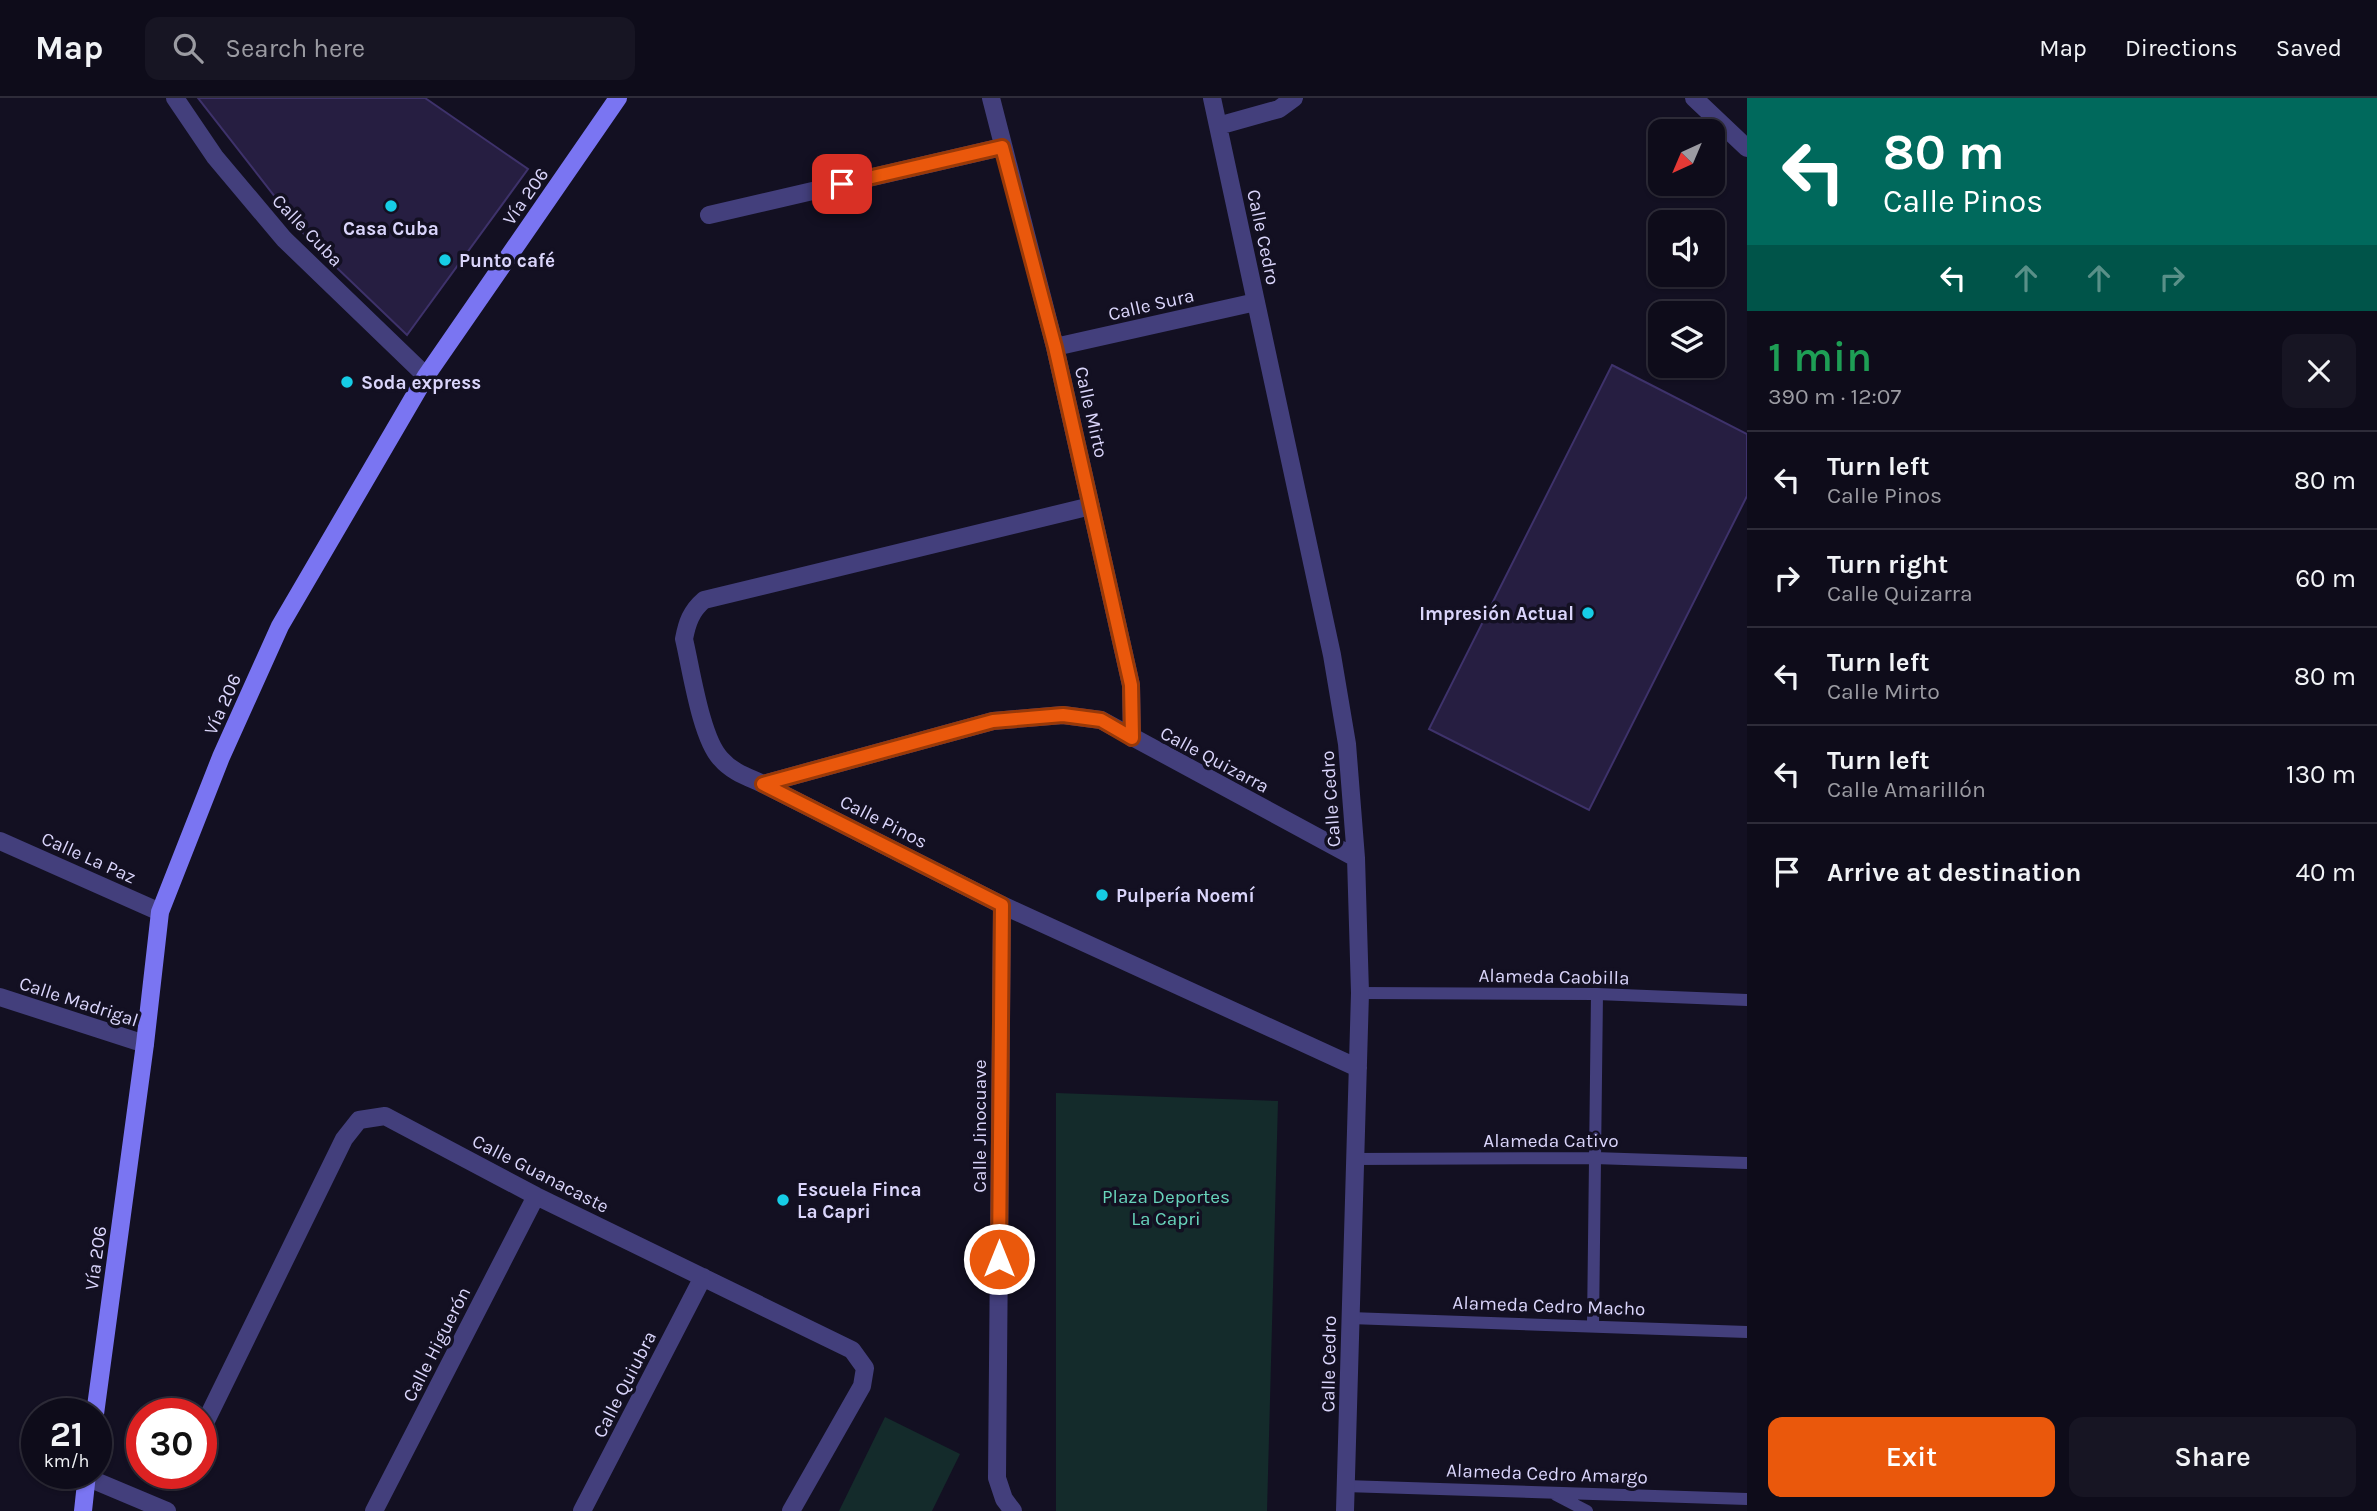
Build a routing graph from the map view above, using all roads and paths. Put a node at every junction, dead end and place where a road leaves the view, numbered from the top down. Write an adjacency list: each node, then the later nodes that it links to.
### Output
1 (175, 98): 13 (street, Calle Cuba)
2 (618, 98): 13 (main road, Vía 206)
3 (991, 98): 8 (street, Calle Mirto)
4 (1212, 98): 7 (street, Calle Cedro)
5 (1294, 98): 7 (street)
6 (1694, 98): 9 (street)
7 (1218, 126): 11 (street, Calle Cedro)
8 (1002, 147): 10 (street); 12 (street, Calle Mirto)
9 (1747, 148)
10 (709, 215)
11 (1256, 302): 12 (street, Calle Sura); 18 (street, Calle Cedro)
12 (1055, 347): 14 (street, Calle Mirto)
13 (426, 376): 20 (main road, Vía 206)
14 (1091, 506): 15 (street, Calle Mirto); 16 (street, Calle Pinos)
15 (1132, 738): 16 (street, Calle Quizarra); 18 (street, Calle Quizarra)
16 (763, 784): 19 (street, Calle Pinos)
17 (0, 841): 20 (street, Calle La Paz)
18 (1356, 858): 21 (street, Calle Cedro)
19 (1002, 905): 26 (street, Calle Pinos); 47 (street, Calle Jinocuave)
20 (160, 912): 25 (main road, Vía 206)
21 (1360, 993): 22 (lane, Alameda Caobilla); 26 (street, Calle Cedro)
22 (1597, 994): 24 (lane, Alameda Caobilla); 28 (lane)
23 (0, 997): 25 (street, Calle Madrigal)
24 (1747, 1000)
25 (145, 1044): 35 (main road, Vía 206)
26 (1358, 1068): 27 (street, Calle Cedro)
27 (1354, 1158): 28 (lane, Alameda Cativo); 32 (street, Calle Cedro)
28 (1594, 1158): 29 (lane, Alameda Cativo); 33 (lane)
29 (1747, 1163)
30 (536, 1196): 31 (street, Calle Guanacaste); 36 (street, Calle Guanacaste); 44 (street, Calle Higuerón)
31 (703, 1277): 45 (street, Calle Quiubra); 46 (street, Calle Guanacaste)
32 (1350, 1318): 33 (lane, Alameda Cedro Macho); 38 (street, Calle Cedro)
33 (1593, 1325): 34 (lane, Alameda Cedro Macho)
34 (1747, 1332)
35 (97, 1398)
36 (217, 1398)
37 (112, 1486): 43 (street)
38 (1345, 1486): 40 (lane, Alameda Cedro Amargo); 48 (street, Calle Cedro)
39 (85, 1489): 42 (main road)
40 (1549, 1492): 41 (lane, Alameda Cedro Amargo); 49 (lane)
41 (1747, 1499)
42 (83, 1511)
43 (167, 1511)
44 (374, 1511)
45 (582, 1511)
46 (791, 1511)
47 (1013, 1511)
48 (1345, 1511)
49 (1587, 1511)

